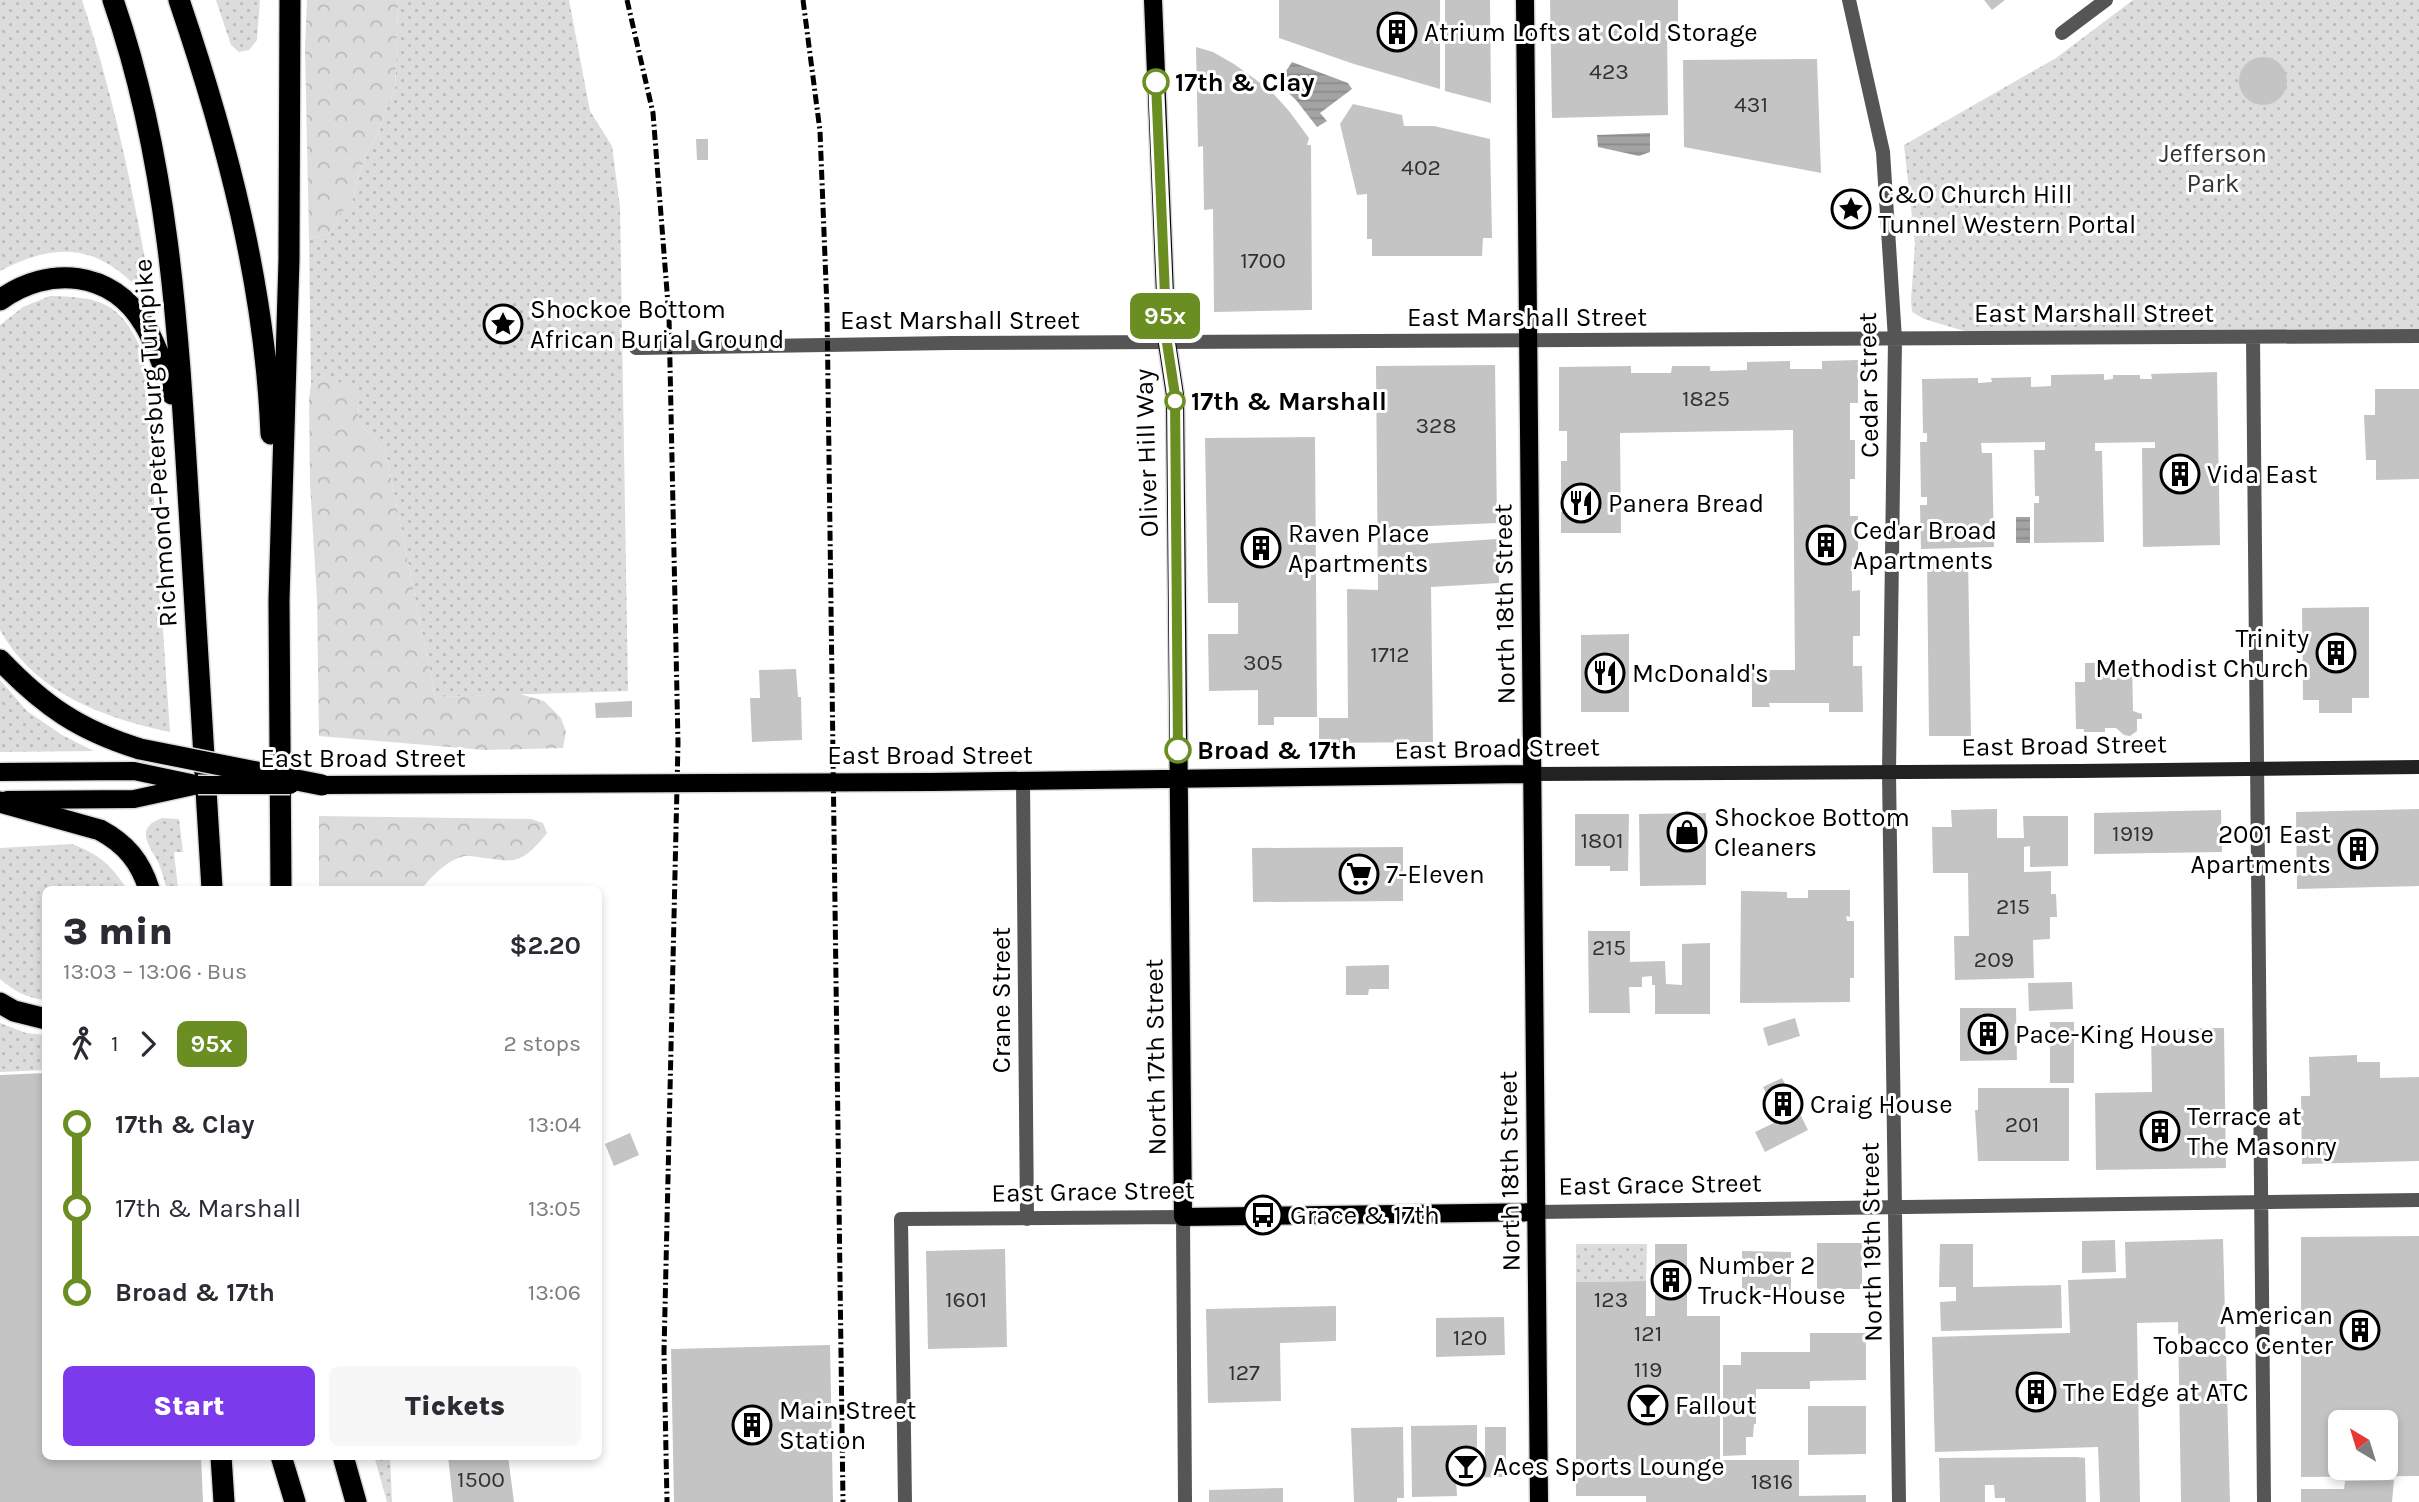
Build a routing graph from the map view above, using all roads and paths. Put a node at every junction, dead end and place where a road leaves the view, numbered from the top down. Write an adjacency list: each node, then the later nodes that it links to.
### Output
1 (113, 0): 16 (highway, Richmond-Petersburg Turnpike)
2 (180, 0): 17 (highway)
3 (290, 0): 17 (highway)
4 (1153, 0): 14 (main road, Oliver Hill Way)
5 (1525, 0): 13 (main road, North 18th Street)
6 (1849, 0): 12 (street, Cedar Street)
7 (2106, 0): 8 (street)
8 (2062, 33)
9 (0, 300): 16 (highway)
10 (2419, 336): 11 (street, East Marshall Street)
11 (2253, 337): 12 (street, East Marshall Street); 20 (street)
12 (1895, 339): 13 (street, East Marshall Street); 22 (street, Cedar Street)
13 (1528, 341): 14 (street, East Marshall Street); 23 (main road, North 18th Street)
14 (1167, 343): 15 (street, East Marshall Street); 24 (main road, Oliver Hill Way)
15 (636, 348)
16 (185, 447): 30 (highway, Richmond-Petersburg Turnpike)
17 (279, 600): 31 (highway)
18 (0, 660): 27 (highway, bridge)
19 (2419, 767): 20 (main road, East Broad Street)
20 (2255, 768): 22 (main road, East Broad Street); 35 (street)
21 (0, 772): 26 (main road, East Broad Street)
22 (1889, 772): 23 (main road, East Broad Street); 36 (street, North 19th Street)
23 (1532, 774): 24 (main road, East Broad Street); 37 (main road, North 18th Street)
24 (1179, 779): 25 (main road, East Broad Street); 38 (main road, North 17th Street)
25 (1023, 781): 27 (main road, East Broad Street); 39 (street, Crane Street)
26 (198, 785): 27 (main road, East Broad Street, bridge); 28 (main road, East Broad Street)
27 (330, 785)
28 (0, 801): 29 (highway)
29 (148, 886)
30 (212, 886)
31 (281, 886)
32 (0, 1003): 33 (highway)
33 (42, 1018)
34 (2419, 1200): 35 (street, East Grace Street)
35 (2261, 1203): 36 (street, East Grace Street); 50 (street)
36 (1895, 1206): 37 (street, East Grace Street); 49 (street, North 19th Street)
37 (1536, 1212): 38 (main road, East Grace Street); 48 (main road, North 18th Street)
38 (1183, 1217): 39 (street, East Grace Street); 47 (street, North 17th Street)
39 (1027, 1219): 46 (street, East Grace Street)
40 (221, 1460): 43 (highway)
41 (282, 1460): 44 (highway)
42 (344, 1460): 45 (highway)
43 (224, 1502)
44 (295, 1502)
45 (356, 1502)
46 (905, 1502)
47 (1185, 1502)
48 (1539, 1502)
49 (1899, 1502)
50 (2264, 1502)

